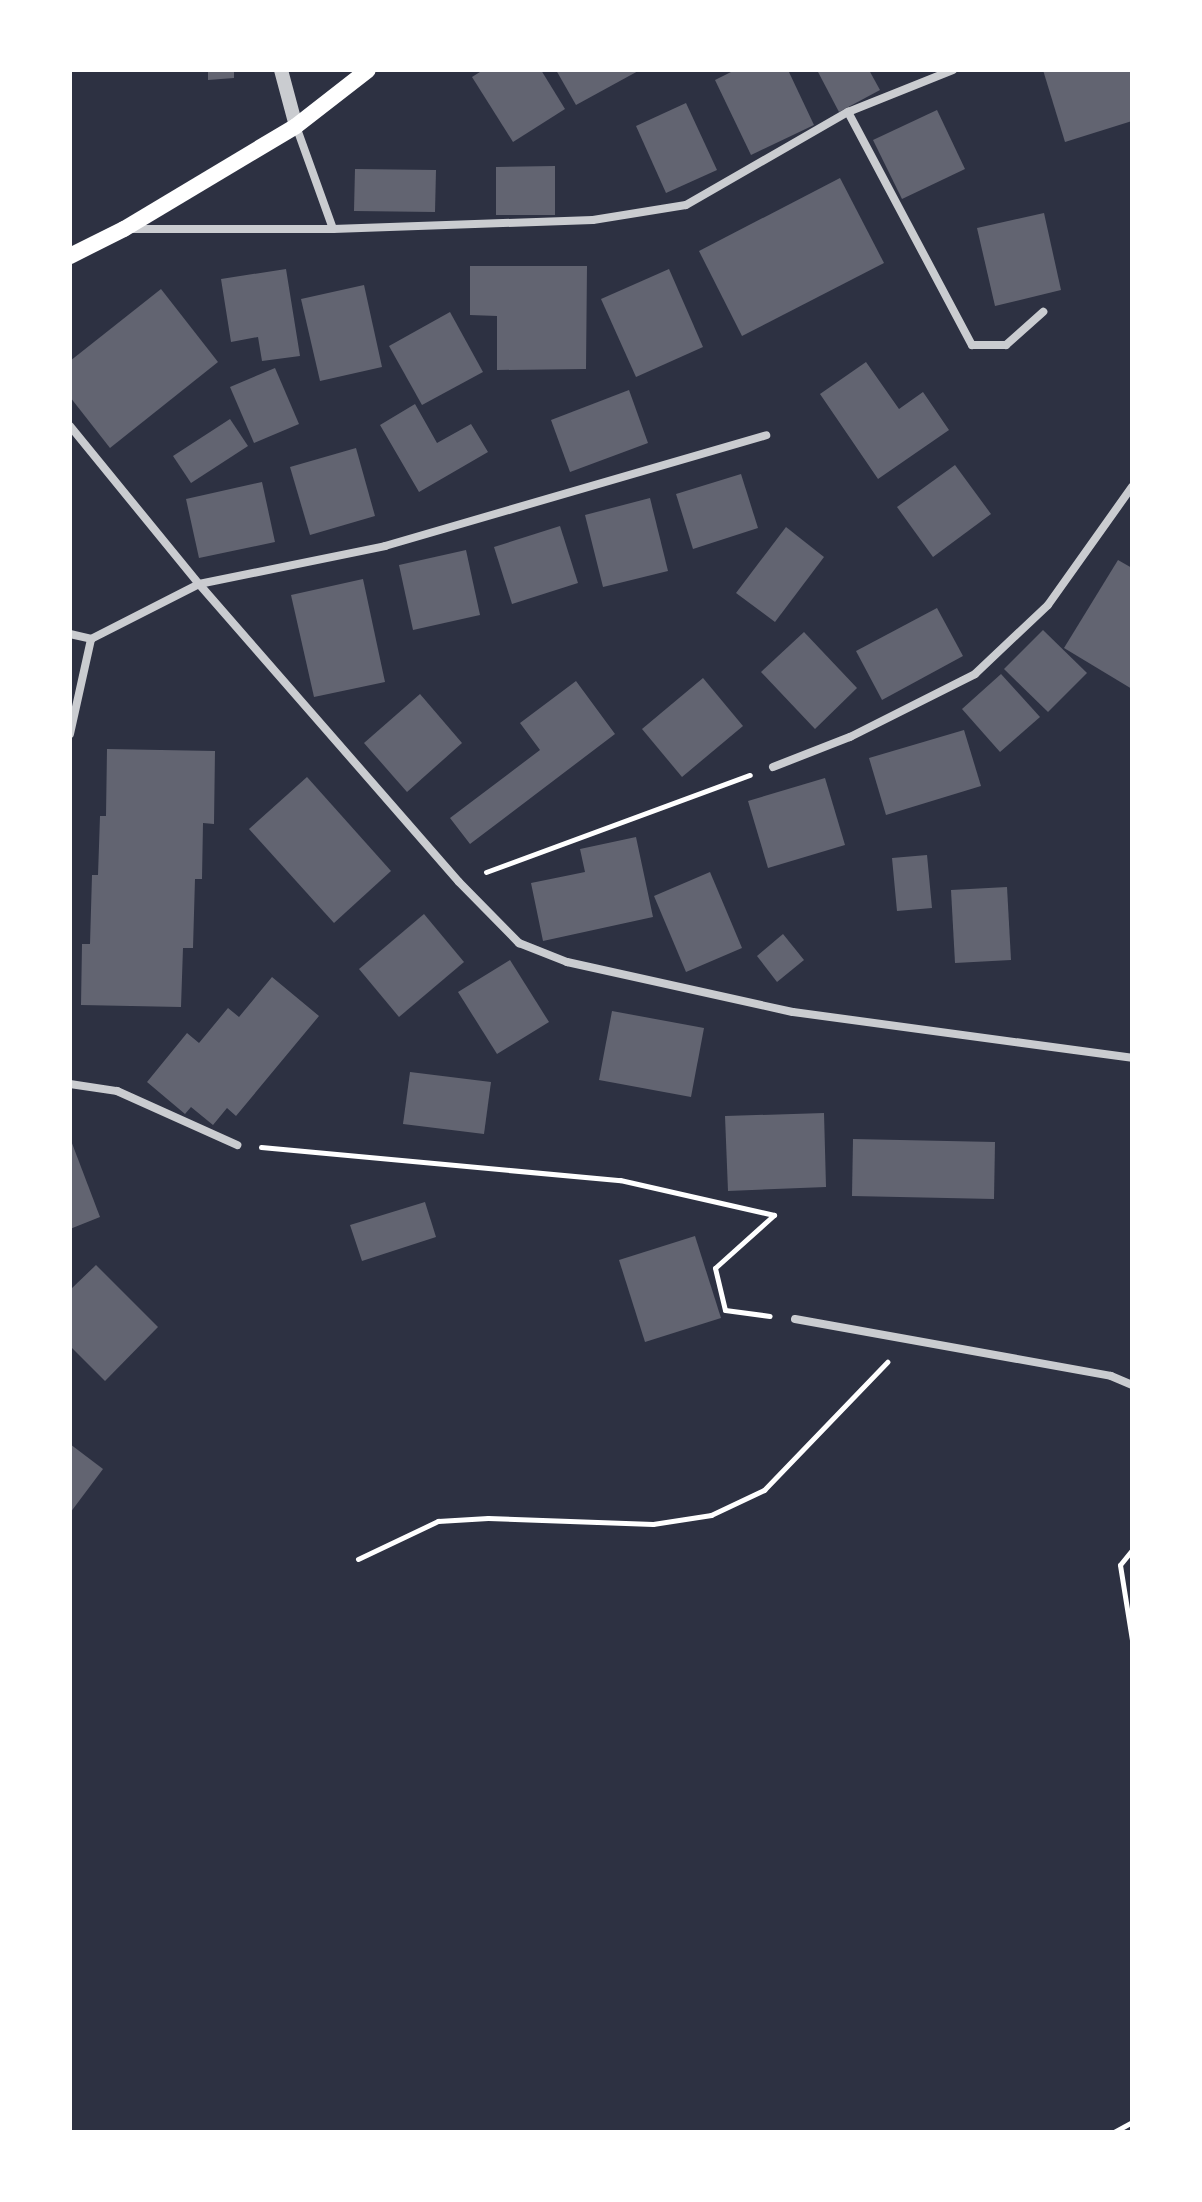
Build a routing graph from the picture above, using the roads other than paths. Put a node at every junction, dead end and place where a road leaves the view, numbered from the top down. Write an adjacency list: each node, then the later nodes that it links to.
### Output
1 (281, 70): 5 (street)
2 (368, 70): 5 (main road)
3 (953, 70): 4 (street)
4 (848, 112): 7 (street); 9 (street)
5 (296, 126): 6 (main road); 7 (street)
6 (124, 229): 7 (street); 8 (main road)
7 (333, 229)
8 (70, 256)
9 (1043, 312)
10 (70, 426): 13 (street)
11 (766, 435): 13 (street)
12 (1132, 487): 17 (street)
13 (199, 584): 15 (street); 18 (street)
14 (70, 634): 15 (street)
15 (91, 639): 16 (street)
16 (70, 734)
17 (773, 767)
18 (1132, 1058)
19 (70, 1084): 20 (street)
20 (237, 1145)
21 (795, 1319): 22 (street)
22 (1132, 1385)

